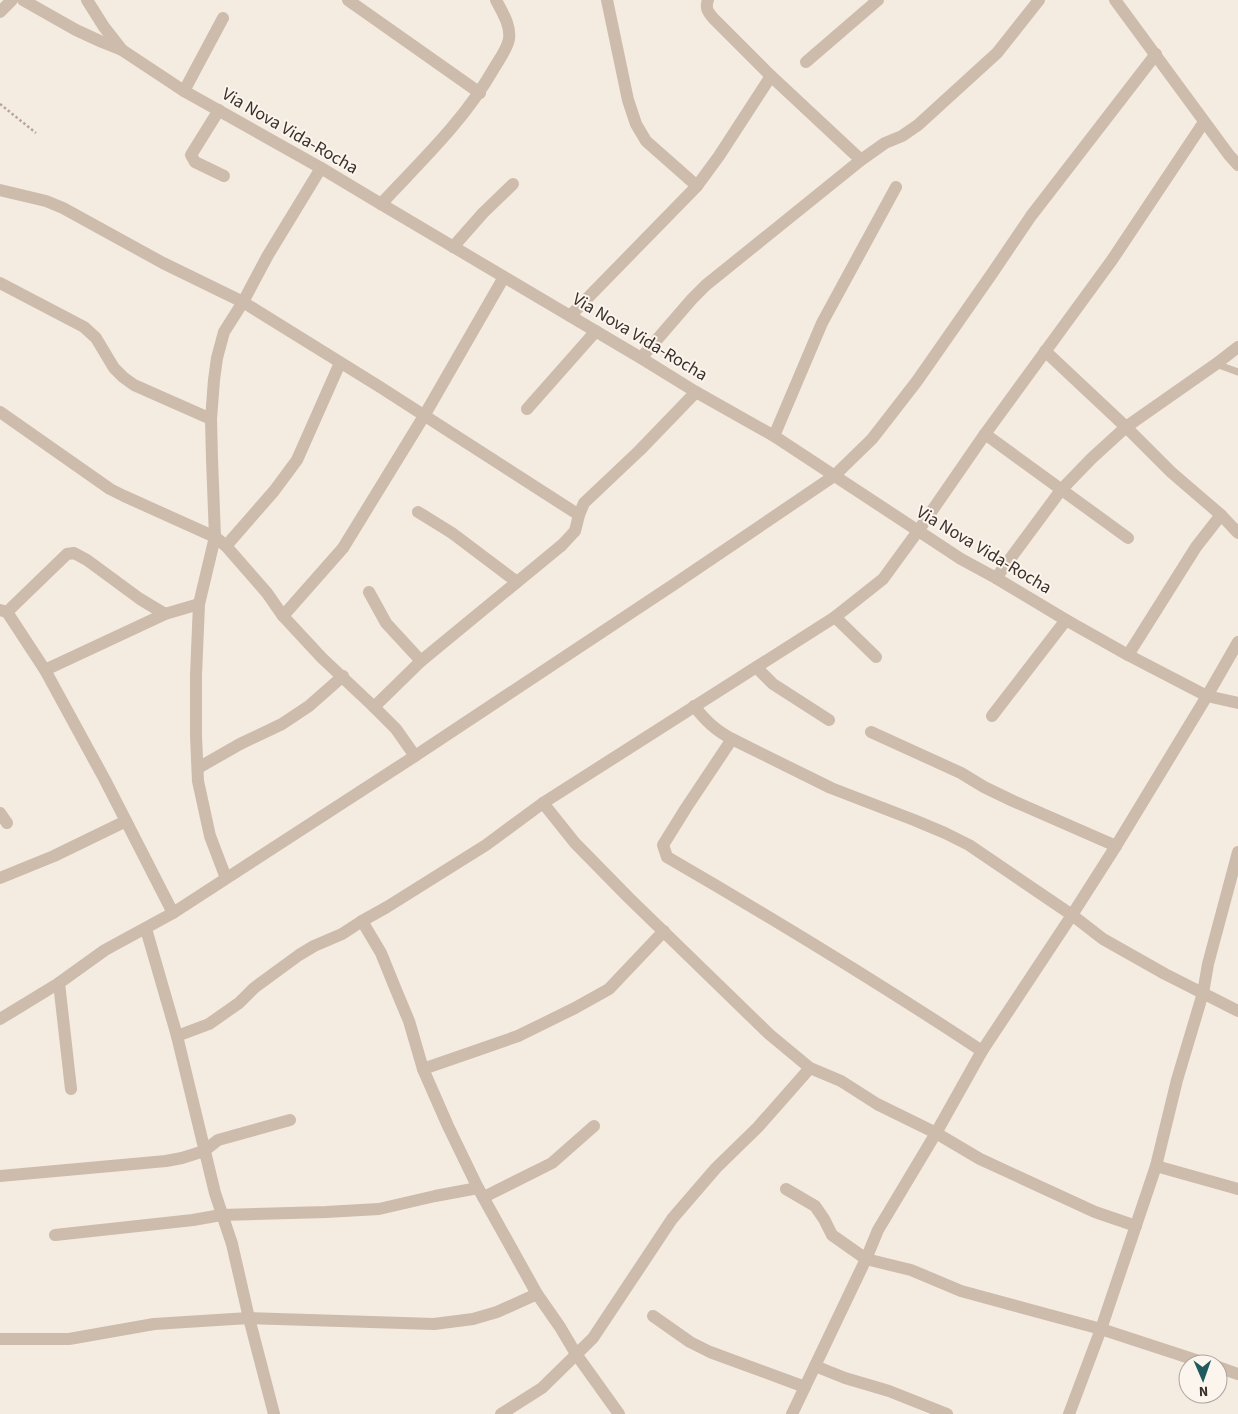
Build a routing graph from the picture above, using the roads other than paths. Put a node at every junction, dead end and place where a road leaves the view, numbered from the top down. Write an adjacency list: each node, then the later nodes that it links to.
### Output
1 (12, 0): 11 (street)
2 (22, 0): 13 (street, Via Nova Vida-Rocha)
3 (87, 0): 13 (street)
4 (348, 0): 18 (street)
5 (496, 0): 18 (street)
6 (607, 0): 26 (street)
7 (708, 0): 16 (street)
8 (878, 0): 15 (street)
9 (1039, 0): 21 (street)
10 (1114, 0): 14 (street)
11 (0, 12)
12 (222, 18): 17 (street)
13 (122, 50): 17 (street, Via Nova Vida-Rocha)
14 (1156, 54): 20 (street); 50 (street)
15 (806, 62)
16 (771, 76): 21 (street); 26 (street)
17 (184, 91): 19 (street, Via Nova Vida-Rocha)
18 (480, 93): 29 (street)
19 (219, 110): 23 (street, Via Nova Vida-Rocha); 24 (street)
20 (1204, 122): 22 (street); 37 (street)
21 (861, 160): 38 (street)
22 (1238, 165)
23 (321, 168): 29 (street, Via Nova Vida-Rocha); 33 (street)
24 (224, 176)
25 (513, 184): 30 (street)
26 (697, 186): 34 (street)
27 (896, 187): 49 (street)
28 (0, 190): 33 (street)
29 (380, 204): 30 (street, Via Nova Vida-Rocha)
30 (453, 247): 31 (street, Via Nova Vida-Rocha)
31 (504, 277): 34 (street, Via Nova Vida-Rocha); 45 (street)
32 (0, 283): 46 (street)
33 (243, 302): 39 (street); 46 (street)
34 (570, 316): 35 (street, Via Nova Vida-Rocha)
35 (596, 332): 38 (street, Via Nova Vida-Rocha); 43 (street)
36 (1238, 347): 40 (street)
37 (1046, 351): 47 (street); 48 (street)
38 (641, 358): 42 (street, Via Nova Vida-Rocha)
39 (340, 363): 45 (street); 59 (street)
40 (1216, 364): 41 (lane); 47 (street)
41 (1238, 372)
42 (696, 392): 49 (street, Via Nova Vida-Rocha); 53 (street)
43 (528, 409)
44 (0, 412): 57 (street)
45 (424, 416): 53 (street); 66 (street)
46 (211, 419): 57 (street)
47 (1126, 426): 51 (street); 54 (street)
48 (985, 434): 51 (street); 55 (street)
49 (774, 436): 50 (street, Via Nova Vida-Rocha)
50 (834, 476): 55 (street, Via Nova Vida-Rocha); 84 (street)
51 (1061, 490): 58 (street); 60 (street)
52 (418, 512): 61 (street)
53 (579, 515): 61 (street)
54 (1221, 515): 56 (street); 70 (street)
55 (918, 531): 60 (street, Via Nova Vida-Rocha); 67 (street)
56 (1238, 532)
57 (216, 537): 59 (street); 63 (street)
58 (1128, 538)
59 (226, 546): 66 (street)
60 (996, 578): 68 (street, Via Nova Vida-Rocha)
61 (517, 582): 72 (street)
62 (369, 592): 72 (street)
63 (199, 604): 65 (street); 85 (street)
64 (2, 612): 65 (street); 74 (street)
65 (165, 614): 74 (street)
66 (283, 616): 75 (street)
67 (835, 617): 71 (street); 73 (street)
68 (1066, 620): 70 (street, Via Nova Vida-Rocha); 80 (street)
69 (1238, 642): 76 (street)
70 (1128, 655): 76 (street, Via Nova Vida-Rocha)
71 (876, 657)
72 (422, 661): 79 (street)
73 (757, 668): 78 (street); 81 (street)
74 (45, 670): 87 (street)
75 (343, 676): 79 (street); 85 (street)
76 (1207, 696): 77 (street, Via Nova Vida-Rocha); 88 (street)
77 (1238, 703)
78 (694, 706): 83 (street); 86 (street)
79 (374, 707): 84 (street)
80 (992, 716)
81 (829, 720)
82 (871, 732): 88 (street)
83 (732, 739): 93 (street); 102 (street)
84 (415, 756): 91 (street)
85 (198, 768): 91 (street)
86 (543, 803): 94 (street); 96 (street)
87 (126, 821): 90 (street); 92 (street)
88 (1116, 846): 93 (street)
89 (1238, 852): 98 (street)
90 (0, 878)
91 (226, 878): 92 (street)
92 (173, 913): 95 (street)
93 (1072, 915): 98 (street); 102 (street)
94 (362, 921): 101 (street); 104 (street)
95 (146, 929): 97 (street); 101 (street)
96 (664, 931): 103 (street); 104 (street)
97 (59, 984): 100 (street); 105 (street)
98 (1203, 993): 99 (street); 110 (street)
99 (1238, 1011)
100 (1, 1016)
101 (177, 1036): 109 (street)
102 (982, 1051): 108 (street)
103 (810, 1068): 108 (street); 124 (street)
104 (423, 1069): 114 (street)
105 (71, 1089)
106 (290, 1120): 109 (street)
107 (594, 1126): 114 (street)
108 (936, 1133): 116 (street); 118 (street)
109 (204, 1150): 111 (street); 115 (street)
110 (1156, 1166): 113 (street); 116 (street)
111 (0, 1176)
112 (786, 1189): 118 (street)
113 (1238, 1189)
114 (481, 1192): 115 (street); 119 (street)
115 (222, 1216): 117 (street); 121 (street)
116 (1136, 1226): 122 (street)
117 (55, 1235)
118 (866, 1258): 122 (street); 126 (street)
119 (537, 1294): 121 (street); 124 (street)
120 (653, 1316): 127 (street)
121 (249, 1318): 123 (street); 128 (street)
122 (1100, 1329): 125 (street); 133 (street)
123 (0, 1339)
124 (576, 1354): 129 (street); 130 (street)
125 (1178, 1354)
126 (815, 1366): 127 (street); 132 (street)
127 (805, 1387): 131 (street)
128 (274, 1414)
129 (501, 1414)
130 (619, 1414)
131 (792, 1414)
132 (947, 1414)
133 (1068, 1414)

